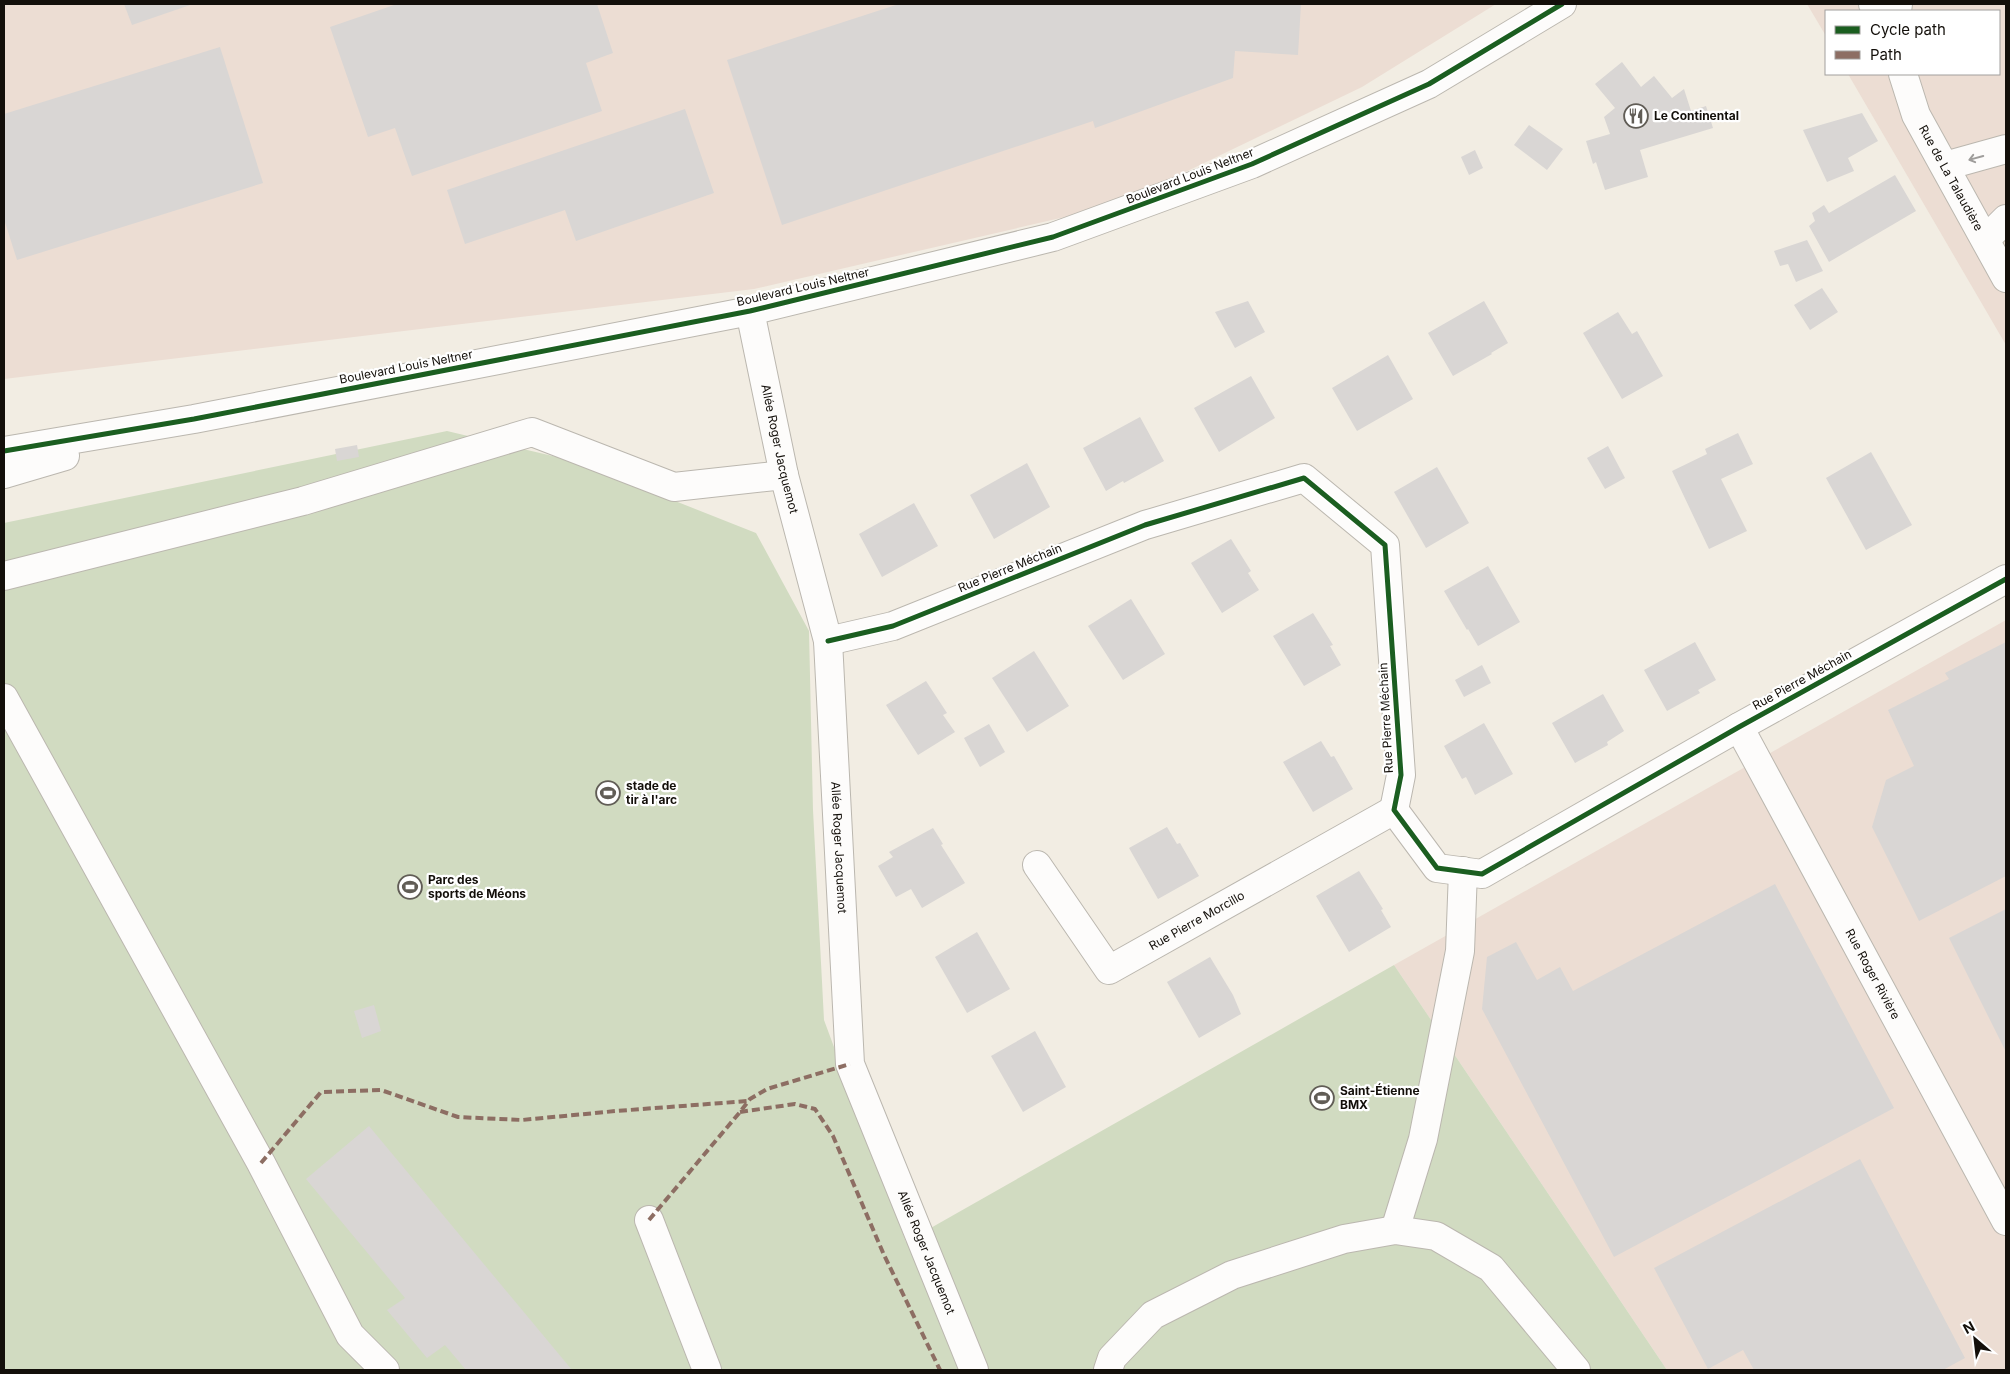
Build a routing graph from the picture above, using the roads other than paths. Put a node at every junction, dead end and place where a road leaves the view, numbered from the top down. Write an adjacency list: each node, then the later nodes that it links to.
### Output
1 (1562, 4): 8 (street, Boulevard Louis Neltner)
2 (1903, 75): 4 (street, Rue de La Talaudière)
3 (2006, 149): 4 (street, one-way to 4)
4 (1945, 166): 6 (street, Rue de La Talaudière)
5 (2006, 219): 6 (street)
6 (1986, 238): 7 (street, Rue de La Talaudière)
7 (2006, 278)
8 (750, 311): 9 (street, Boulevard Louis Neltner); 12 (street, Allée Roger Jacquemot)
9 (194, 419): 10 (street, Boulevard Louis Neltner); 11 (street)
10 (4, 451)
11 (4, 474)
12 (784, 475): 13 (street); 15 (street, Allée Roger Jacquemot)
13 (4, 576)
14 (2006, 580): 17 (street, Rue Pierre Méchain)
15 (828, 640): 18 (street, Rue Pierre Méchain); 26 (street, Allée Roger Jacquemot)
16 (4, 698): 24 (street)
17 (1739, 727): 20 (street, Rue Pierre Méchain); 22 (street, Rue Roger Rivière)
18 (1394, 810): 19 (street, Rue Pierre Morcillo); 20 (street, Rue Pierre Méchain)
19 (1037, 865)
20 (1463, 871): 23 (street)
21 (649, 1220): 25 (street)
22 (2006, 1221)
23 (1395, 1230): 27 (street); 28 (street)
24 (385, 1370)
25 (707, 1370)
26 (974, 1370)
27 (1108, 1370)
28 (1576, 1370)

